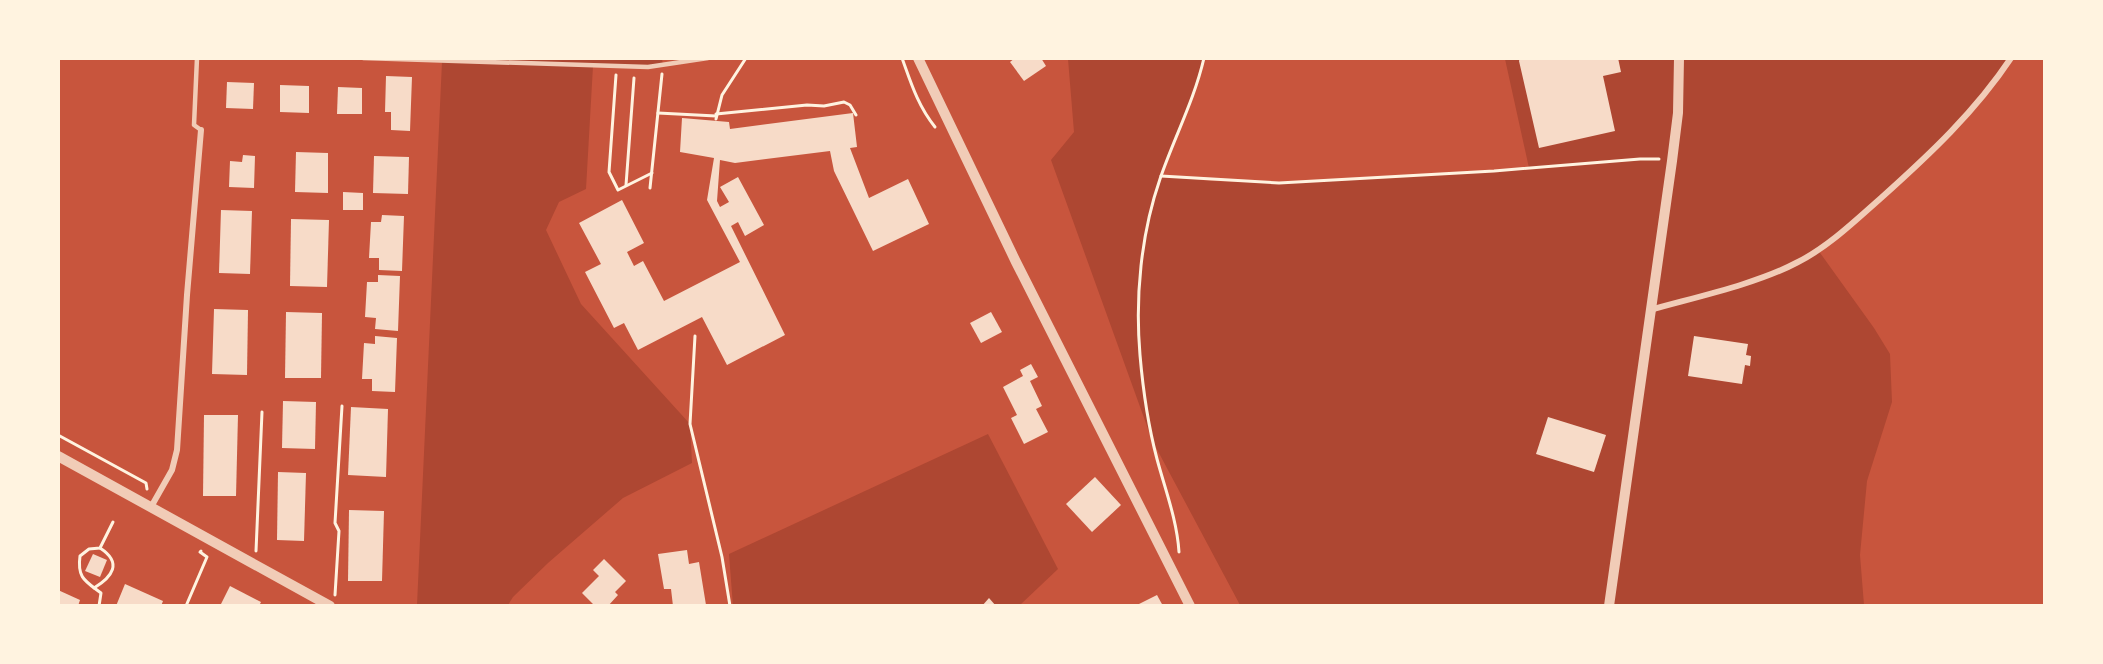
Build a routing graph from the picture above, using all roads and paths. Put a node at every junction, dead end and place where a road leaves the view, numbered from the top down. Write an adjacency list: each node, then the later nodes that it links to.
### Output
1 (197, 58): 16 (lane)
2 (363, 58): 11 (lane)
3 (708, 58): 10 (lane)
4 (746, 58): 15 (path)
5 (903, 58): 17 (path)
6 (918, 58): 40 (street)
7 (1203, 58): 20 (path)
8 (1679, 58): 18 (street)
9 (2011, 58): 23 (street)
10 (663, 65): 12 (lane); 13 (path)
11 (617, 67): 12 (lane); 21 (path)
12 (635, 67): 21 (path)
13 (658, 113): 15 (path); 19 (path)
14 (856, 115): 15 (path)
15 (714, 117)
16 (201, 130): 29 (street)
17 (939, 133)
18 (1672, 161): 20 (path); 23 (street)
19 (652, 173): 21 (path); 22 (path)
20 (1161, 176): 33 (path)
21 (626, 186)
22 (650, 188)
23 (1650, 310): 41 (street)
24 (695, 336): 39 (path)
25 (342, 406): 38 (path)
26 (261, 412): 34 (path)
27 (58, 435): 29 (path)
28 (58, 456): 29 (street)
29 (151, 507): 31 (street)
30 (113, 522): 32 (path)
31 (208, 539): 34 (street); 37 (path)
32 (100, 548): 35 (path); 35 (path)
33 (1180, 556)
34 (256, 565): 38 (street)
35 (94, 588): 36 (path)
36 (99, 606)
37 (186, 606)
38 (332, 606)
39 (730, 606)
40 (1190, 606)
41 (1609, 606)

